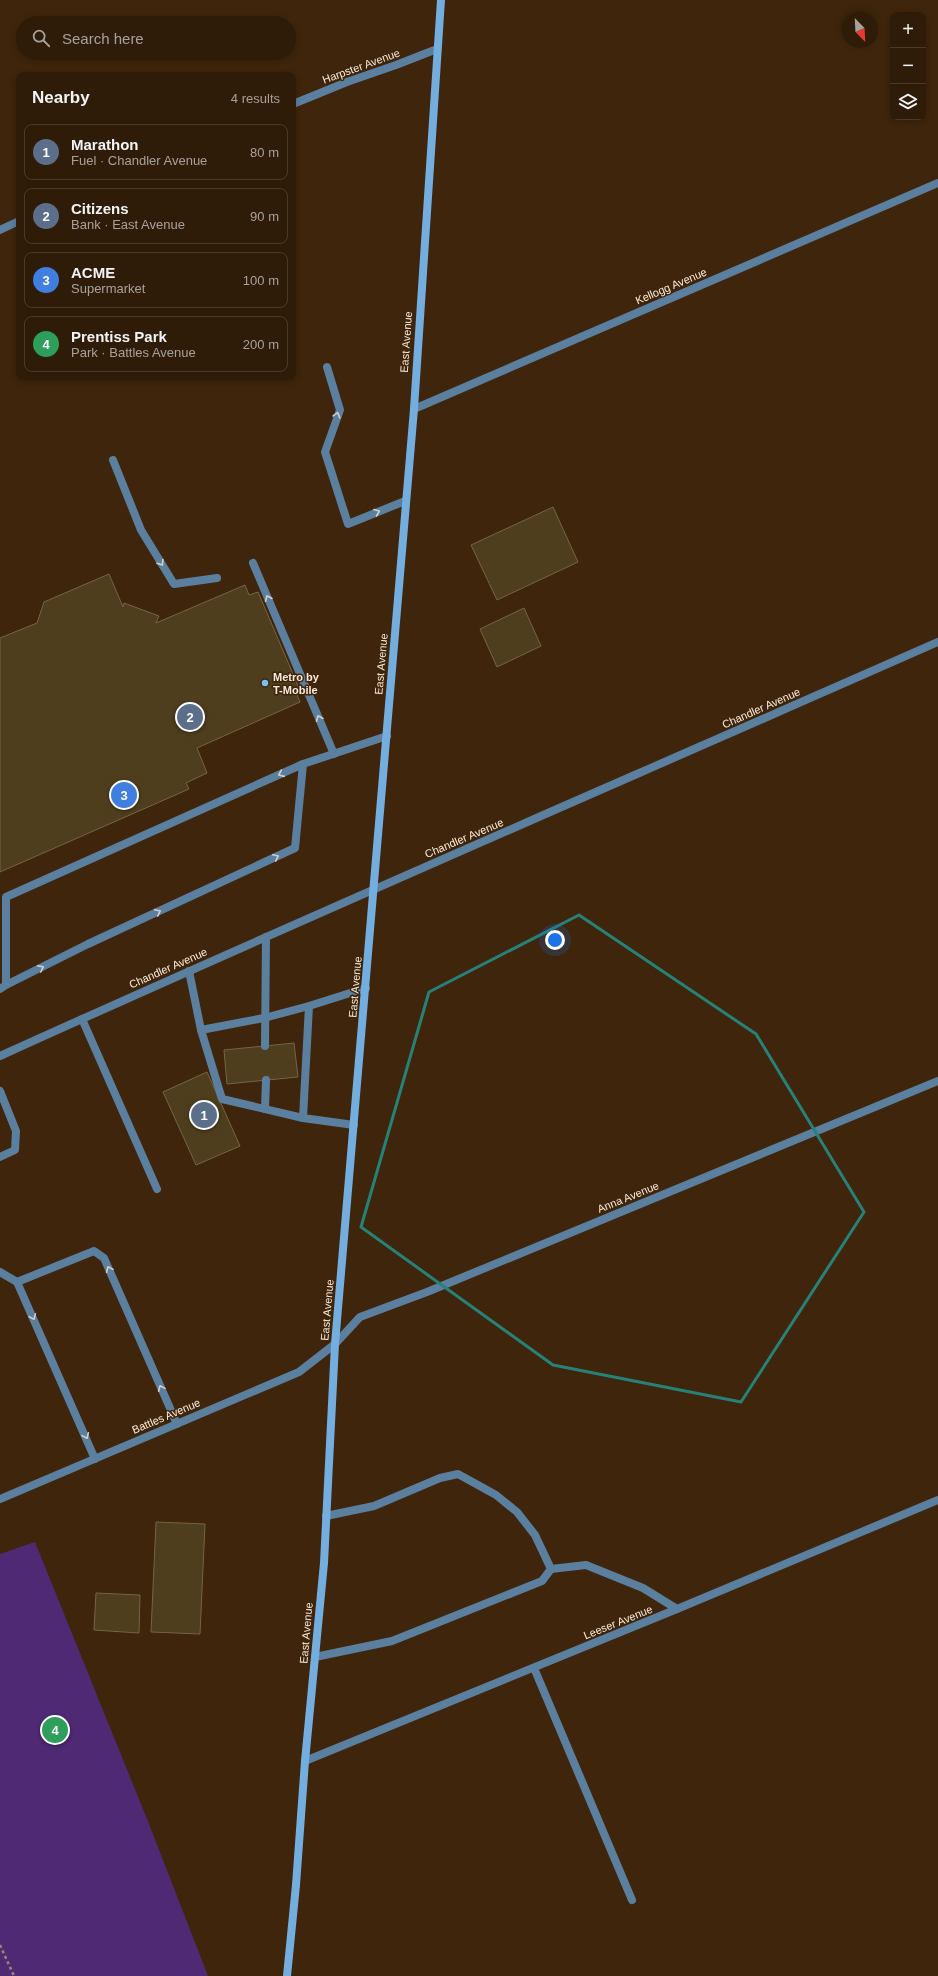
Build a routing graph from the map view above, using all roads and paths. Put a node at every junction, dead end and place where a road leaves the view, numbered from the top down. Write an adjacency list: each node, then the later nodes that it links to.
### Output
1 (441, 0): 2 (main road, East Avenue)
2 (437, 49): 3 (street, Harpster Avenue); 8 (main road, East Avenue)
3 (296, 103)
4 (938, 183): 8 (street, Kellogg Avenue)
5 (16, 223): 6 (street)
6 (0, 230)
7 (328, 367): 10 (street)
8 (414, 409): 10 (main road, East Avenue)
9 (113, 460): 12 (street, one-way to 12)
10 (405, 501): 14 (main road, East Avenue)
11 (253, 563): 15 (street, one-way to 11)
12 (217, 578)
13 (938, 642): 17 (street, Chandler Avenue)
14 (387, 736): 15 (street); 17 (main road, East Avenue)
15 (334, 754): 16 (street)
16 (303, 764): 20 (street, one-way to 16); 20 (street, one-way to 20)
17 (374, 888): 18 (street, Chandler Avenue); 21 (main road, East Avenue)
18 (266, 937): 19 (street, Chandler Avenue); 24 (street)
19 (189, 971): 23 (street, Chandler Avenue); 25 (street)
20 (3, 987)
21 (366, 988): 22 (street); 33 (main road, East Avenue)
22 (309, 1006): 24 (street); 32 (street)
23 (82, 1018): 27 (street, Chandler Avenue); 35 (street)
24 (264, 1018): 25 (street); 26 (street)
25 (201, 1030): 31 (street)
26 (265, 1046)
27 (0, 1056)
28 (266, 1080): 31 (street)
29 (938, 1081): 38 (street, Anna Avenue)
30 (0, 1091): 34 (street)
31 (265, 1109): 32 (street)
32 (302, 1118): 33 (street)
33 (354, 1125): 38 (main road, East Avenue)
34 (0, 1157)
35 (157, 1189)
36 (0, 1272): 37 (street)
37 (18, 1282): 39 (street, one-way to 37); 40 (street, one-way to 40)
38 (335, 1344): 39 (street, Battles Avenue); 43 (main road, East Avenue)
39 (177, 1424): 40 (street, Battles Avenue)
40 (95, 1459): 41 (street, Battles Avenue)
41 (0, 1499)
42 (938, 1500): 45 (street, Leeser Avenue)
43 (326, 1516): 44 (street); 46 (main road, East Avenue)
44 (551, 1569): 45 (street); 46 (street)
45 (677, 1610): 47 (street, Leeser Avenue)
46 (315, 1657): 48 (main road, East Avenue)
47 (534, 1668): 48 (street, Leeser Avenue); 49 (street)
48 (305, 1761): 52 (main road, East Avenue)
49 (632, 1900)
50 (0, 1945): 51 (path)
51 (14, 1976)
52 (287, 1976)

